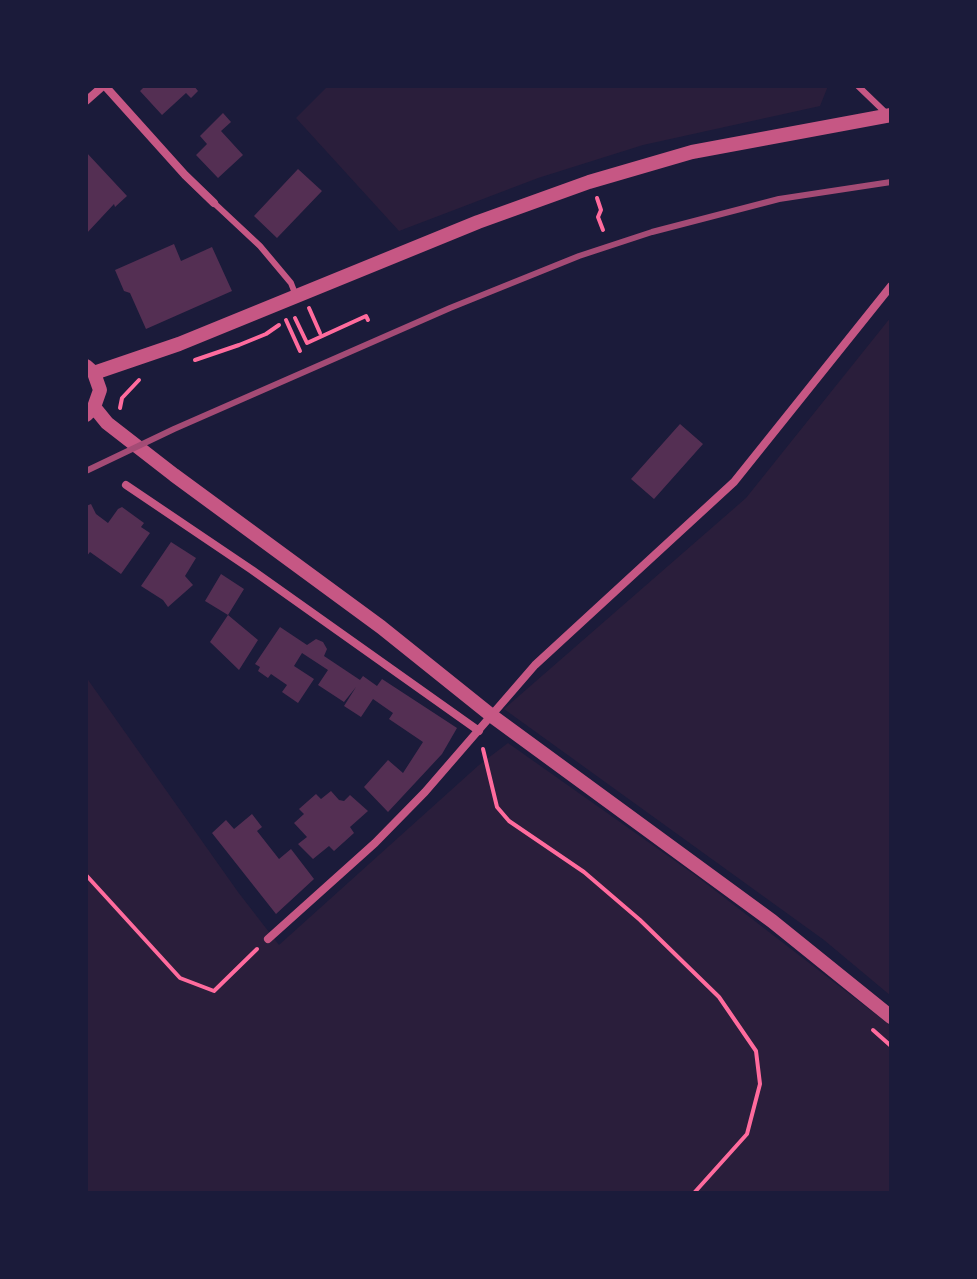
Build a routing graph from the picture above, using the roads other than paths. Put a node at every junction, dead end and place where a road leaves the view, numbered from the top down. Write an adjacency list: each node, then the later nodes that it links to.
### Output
1 (104, 86): 3 (street); 5 (street)
2 (858, 86): 4 (lane)
3 (86, 101)
4 (889, 115): 7 (street)
5 (214, 203): 7 (lane)
6 (891, 286): 11 (street)
7 (302, 301): 8 (street)
8 (90, 370): 9 (street)
9 (90, 411): 11 (street)
10 (126, 485): 12 (street)
11 (492, 716): 12 (street); 14 (street)
12 (479, 731): 13 (street)
13 (268, 939)
14 (891, 1017)

